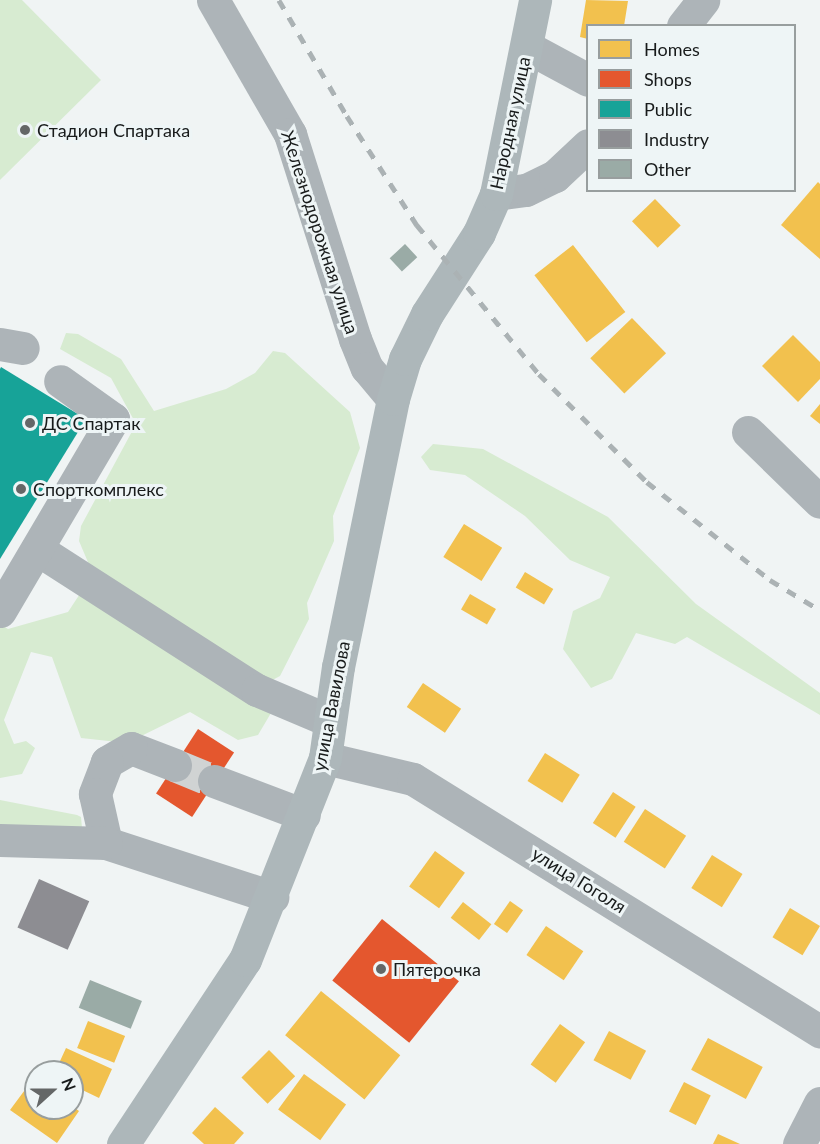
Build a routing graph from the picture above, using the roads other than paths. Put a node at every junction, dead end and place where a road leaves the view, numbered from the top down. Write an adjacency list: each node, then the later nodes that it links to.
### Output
1 (213, 0): 11 (street, Железнодорожная улица)
2 (535, 0): 5 (main road, Народная улица)
3 (703, 0): 4 (street)
4 (685, 24)
5 (527, 47): 6 (street); 8 (main road, Народная улица)
6 (586, 79)
7 (586, 147): 8 (street)
8 (496, 194): 9 (main road, Народная улица)
9 (455, 273): 11 (main road, улица Вавилова)
10 (60, 381): 14 (street)
11 (393, 399): 16 (main road, улица Вавилова)
12 (748, 432): 13 (street)
13 (820, 502)
14 (36, 549): 15 (street); 16 (street)
15 (0, 611)
16 (330, 721): 17 (main road, улица Вавилова)
17 (325, 758): 20 (main road, улица Вавилова); 24 (street, улица Гоголя)
18 (175, 765): 22 (street)
19 (214, 780): 20 (street)
20 (304, 815): 23 (main road, улица Вавилова)
21 (0, 840): 22 (street)
22 (106, 843): 23 (street)
23 (272, 897): 26 (main road, улица Вавилова)
24 (820, 1031)
25 (820, 1103): 27 (street)
26 (123, 1144)
27 (799, 1144)

